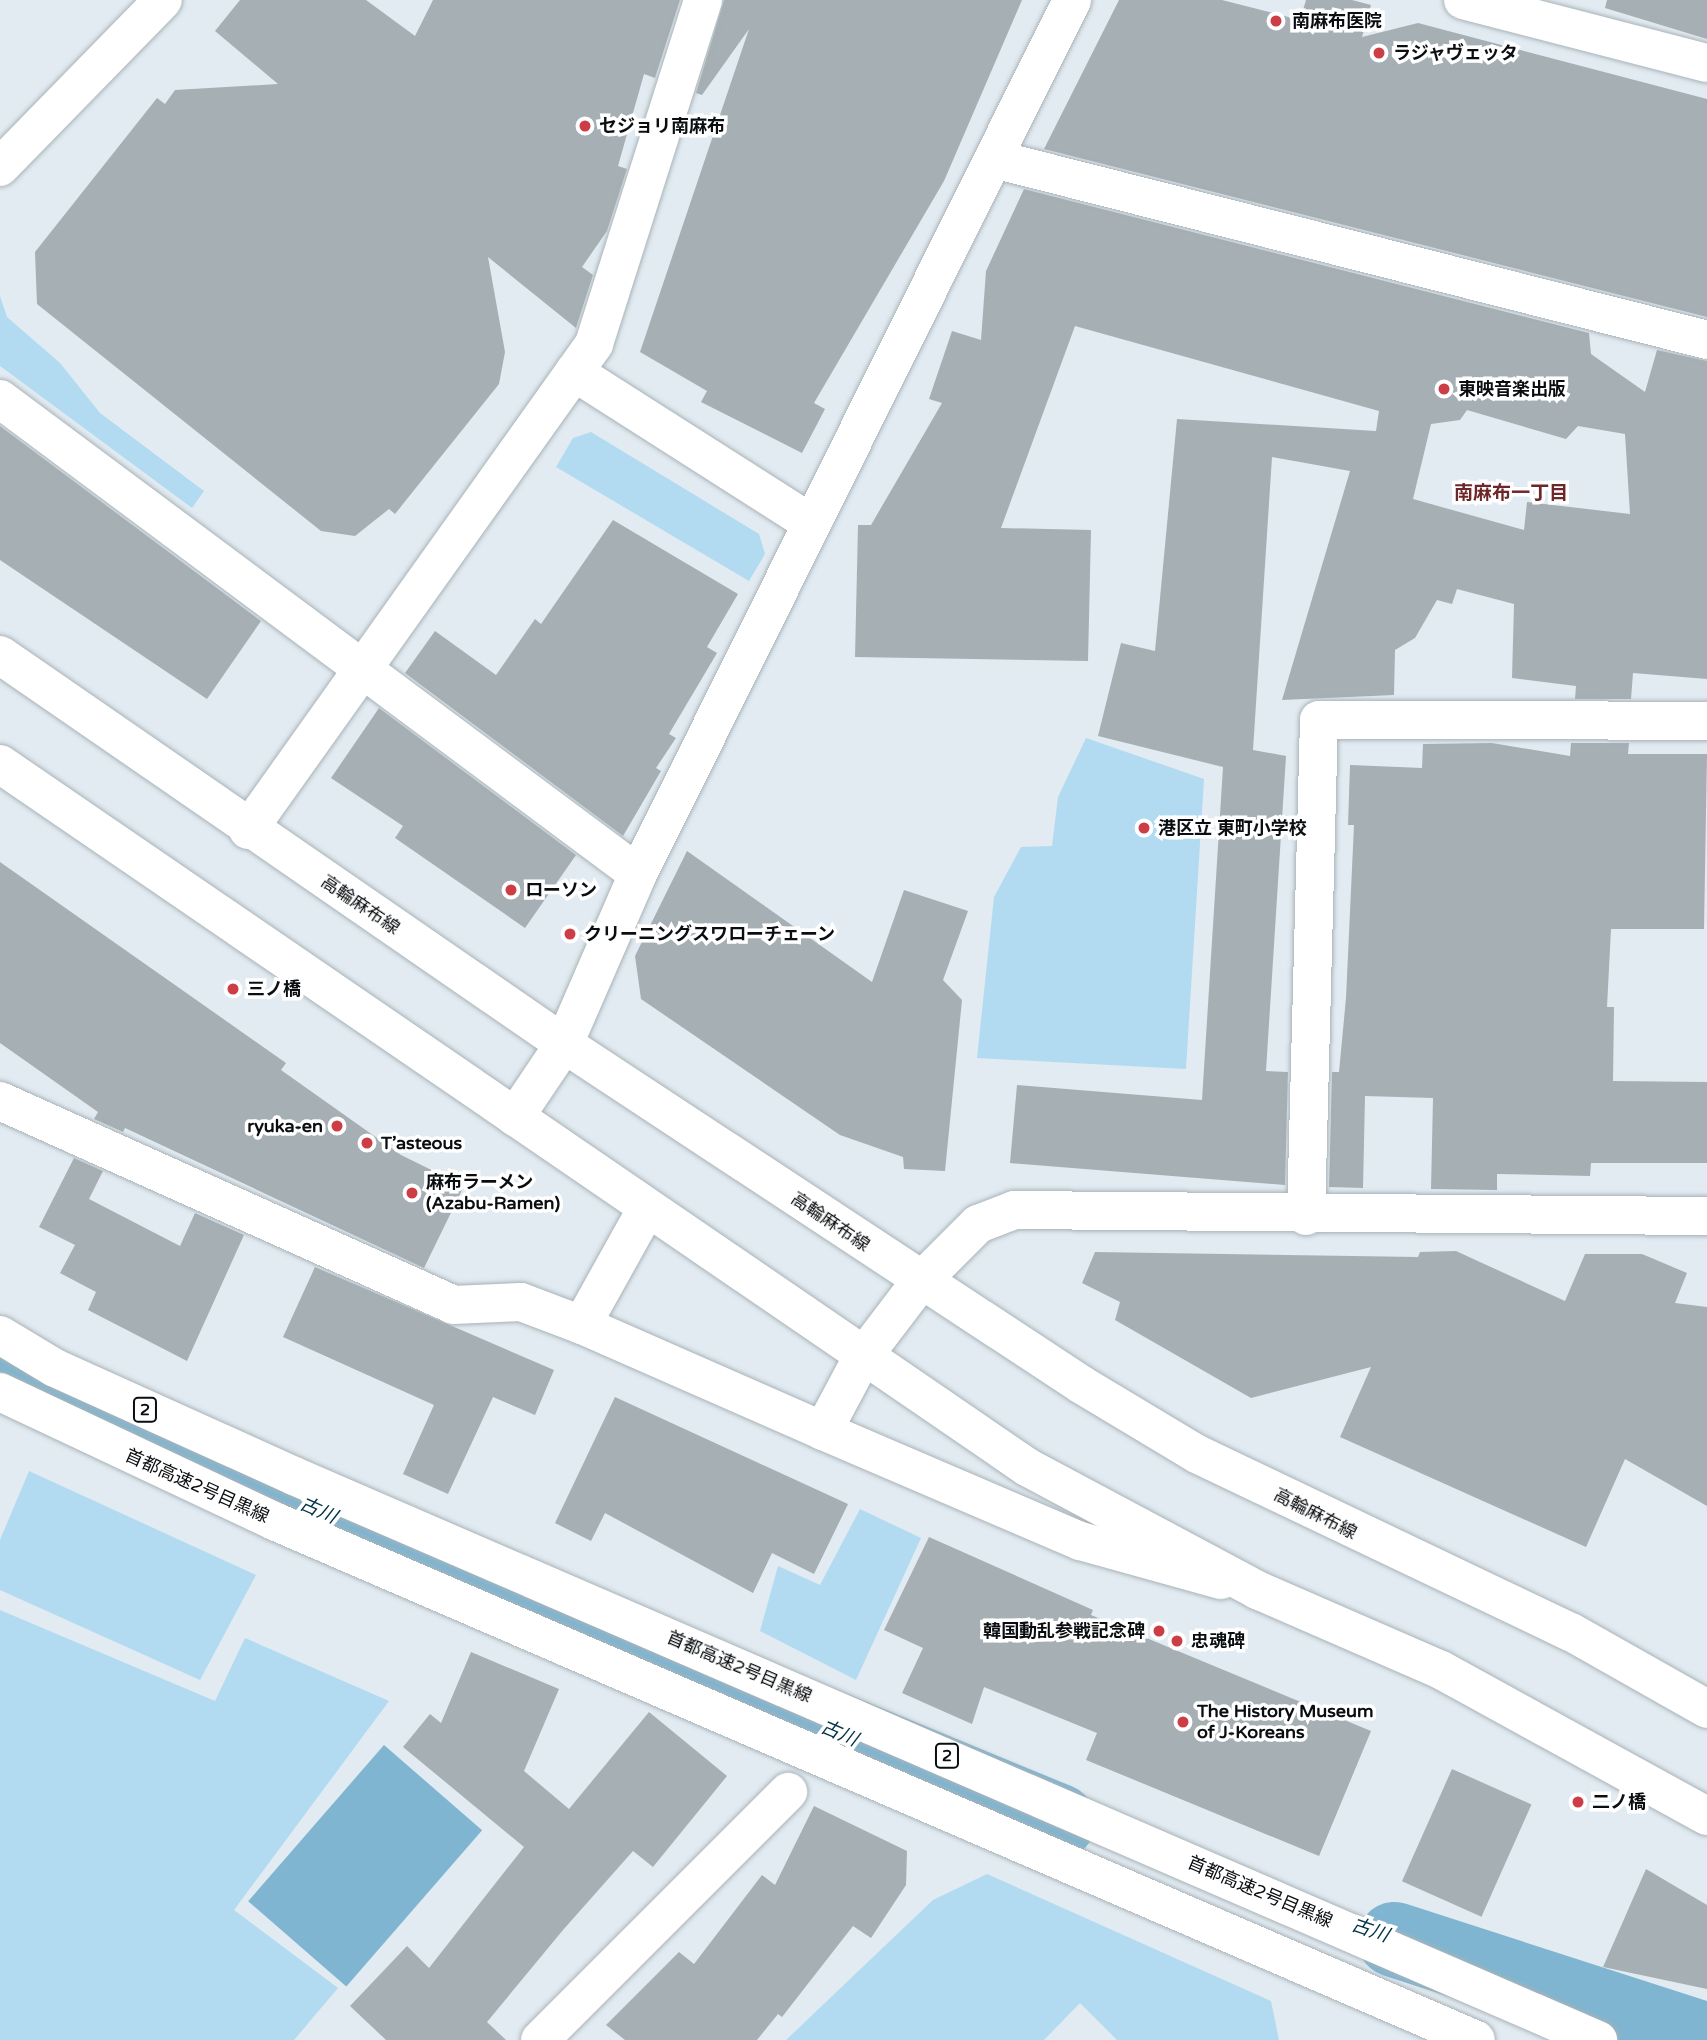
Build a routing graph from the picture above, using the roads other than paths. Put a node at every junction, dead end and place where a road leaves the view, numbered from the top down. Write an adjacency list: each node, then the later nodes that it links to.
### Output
1 (163, 0): 7 (main road)
2 (703, 0): 9 (main road)
3 (1072, 0): 6 (main road)
4 (1464, 0): 5 (main road)
5 (1707, 63)
6 (994, 159): 8 (main road); 11 (main road)
7 (0, 167)
8 (1707, 340)
9 (574, 372): 11 (main road); 13 (main road)
10 (0, 399): 13 (main road)
11 (811, 523): 17 (main road)
12 (0, 655): 16 (main road, 高輪麻布線)
13 (363, 668): 16 (main road); 17 (main road)
14 (1707, 721): 22 (main road)
15 (0, 764): 20 (main road)
16 (248, 830): 18 (main road, 高輪麻布線)
17 (638, 874): 18 (main road)
18 (564, 1044): 20 (main road); 24 (main road, 高輪麻布線)
19 (0, 1101): 25 (main road)
20 (515, 1117): 21 (main road)
21 (647, 1208): 25 (main road); 27 (main road)
22 (1306, 1216): 23 (main road); 24 (main road)
23 (1707, 1216)
24 (920, 1282): 27 (main road); 31 (main road, 高輪麻布線)
25 (582, 1325): 29 (main road)
26 (0, 1335): 36 (main road, 首都高速2号目黒線 / 2)
27 (862, 1358): 29 (main road); 30 (main road)
28 (0, 1392): 35 (main road, 首都高速2号目黒線)
29 (822, 1431): 30 (main road)
30 (1257, 1590): 33 (main road)
31 (1707, 1709)
32 (788, 1793): 34 (main road)
33 (1707, 1816)
34 (540, 2040)
35 (1476, 2040)
36 (1598, 2040)

